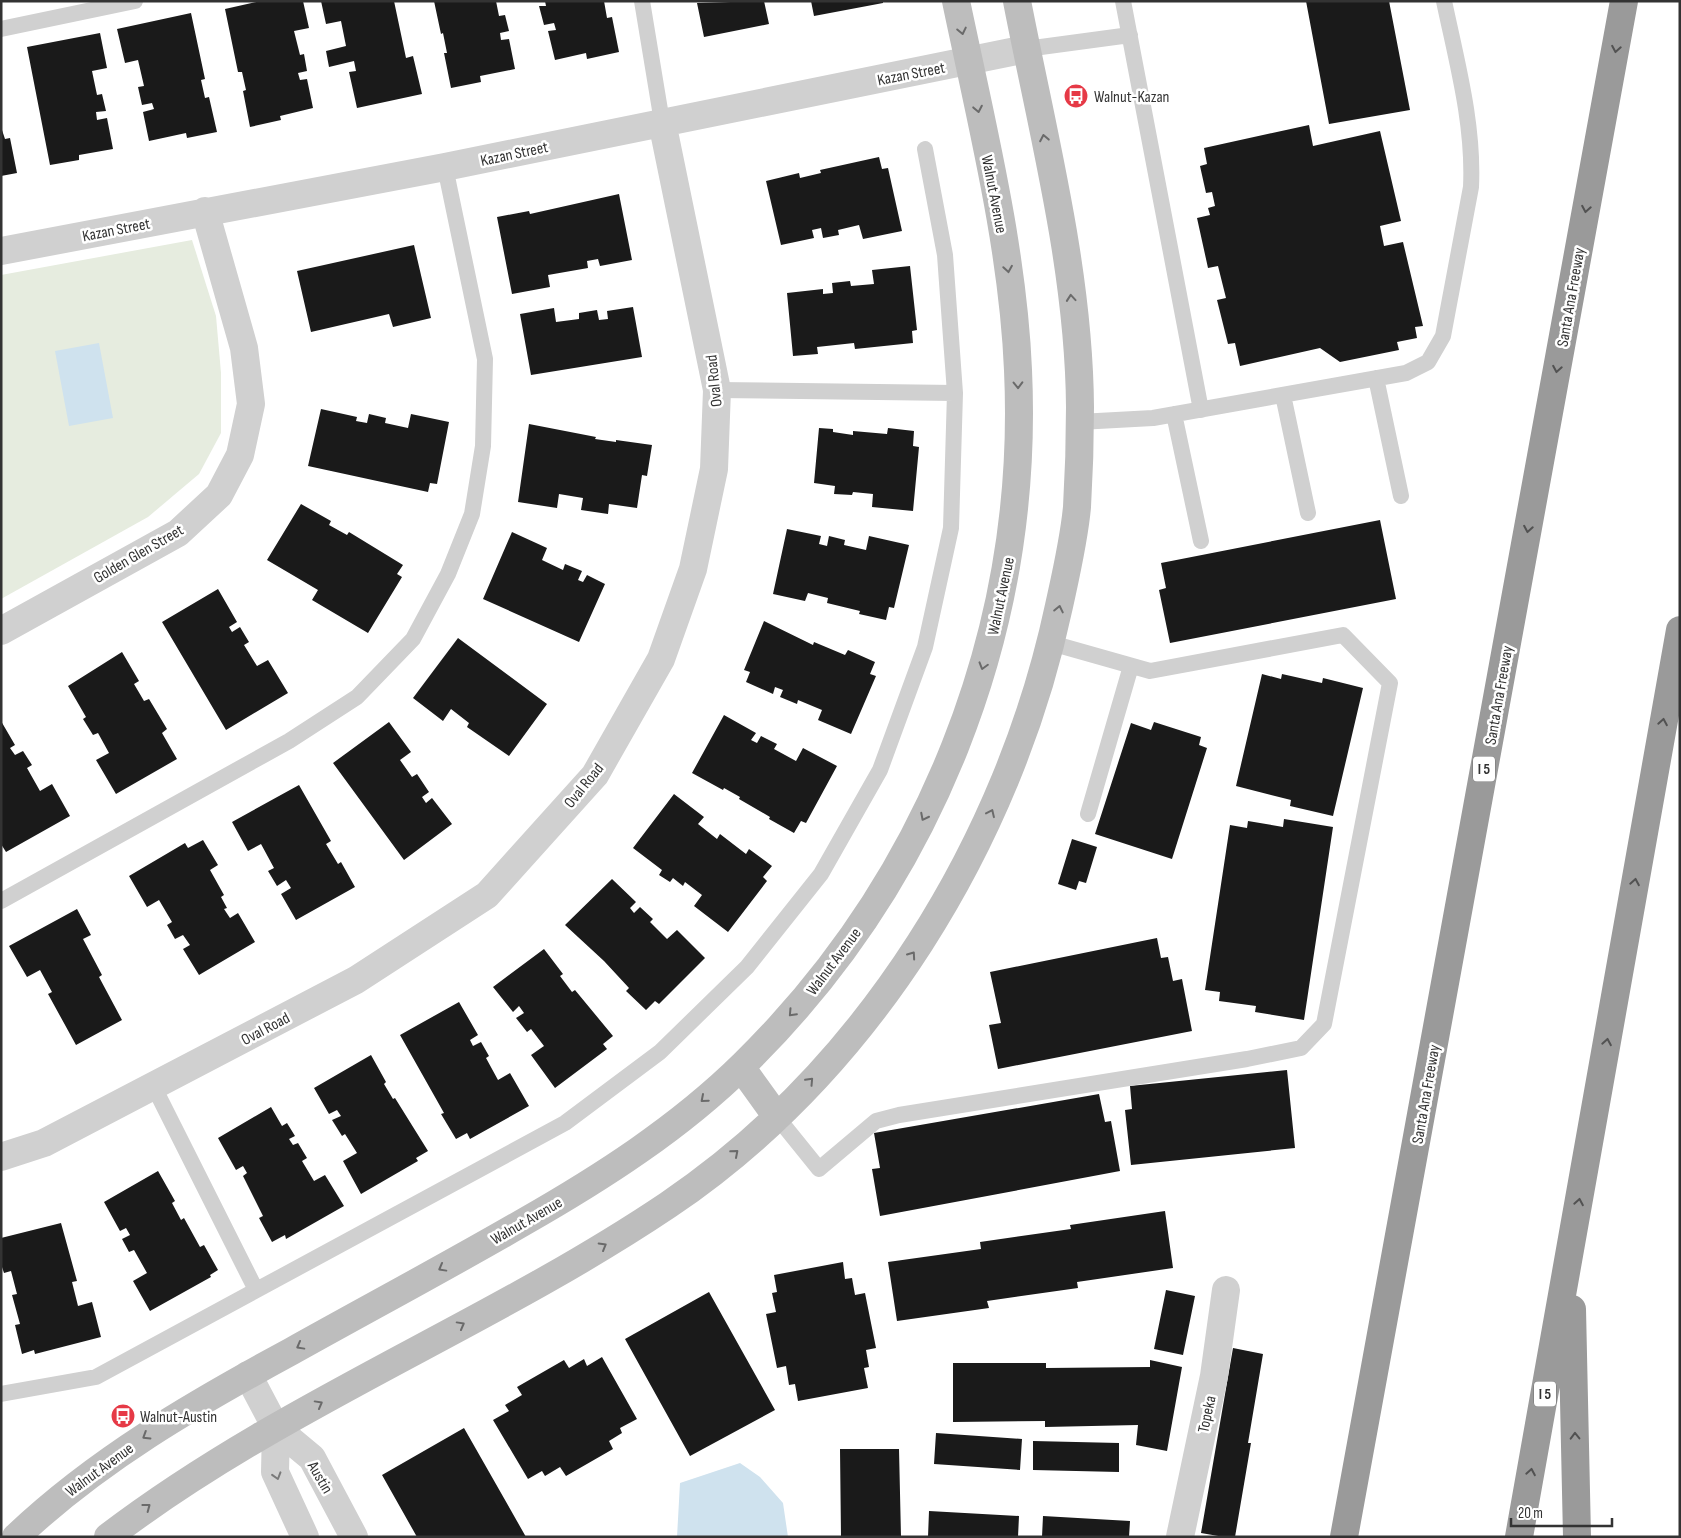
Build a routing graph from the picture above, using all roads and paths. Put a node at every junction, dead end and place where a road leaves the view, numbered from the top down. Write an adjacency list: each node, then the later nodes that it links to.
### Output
1 (135, 1): 8 (lane)
2 (642, 1): 12 (lane)
3 (956, 1): 11 (main road, Walnut Avenue, one-way to 11)
4 (1017, 1): 10 (main road)
5 (1123, 1): 9 (lane)
6 (1444, 1): 17 (lane)
7 (1624, 1): 48 (highway, Santa Ana Freeway / I 5, one-way to 48)
8 (1, 29)
9 (1130, 35): 10 (lane); 21 (lane)
10 (1026, 49): 11 (street, Kazan Street); 23 (main road, one-way to 10)
11 (969, 61): 12 (street, Kazan Street); 33 (main road, Walnut Avenue, one-way to 33)
12 (662, 122): 14 (street, Kazan Street); 18 (street, Oval Road)
13 (925, 149): 19 (lane)
14 (445, 167): 15 (street, Kazan Street); 32 (lane)
15 (205, 211): 16 (street, Kazan Street); 28 (street, Golden Glen Street)
16 (1, 251)
17 (1376, 378): 20 (lane); 24 (lane)
18 (717, 390): 19 (lane); 34 (street, Oval Road)
19 (955, 393): 38 (lane)
20 (1283, 395): 21 (lane); 25 (lane)
21 (1201, 410): 22 (lane)
22 (1174, 414): 23 (lane); 26 (lane)
23 (1079, 422): 29 (main road, one-way to 23)
24 (1401, 496)
25 (1308, 513)
26 (1201, 541)
27 (1680, 630): 37 (highway, I 5, one-way to 27)
28 (1, 631)
29 (1051, 643): 30 (lane); 35 (main road, one-way to 29)
30 (1132, 666): 31 (lane); 35 (lane)
31 (1088, 814)
32 (1, 901)
33 (741, 1067): 35 (main road); 40 (main road, Walnut Avenue, one-way to 40)
34 (154, 1087): 36 (street, Oval Road); 38 (lane)
35 (777, 1117): 42 (main road, one-way to 35)
36 (1, 1157)
37 (1570, 1250): 49 (highway, I 5, one-way to 37); 50 (highway, one-way to 37)
38 (256, 1290): 41 (lane)
39 (1226, 1290): 47 (street, Topeka)
40 (248, 1375): 42 (street, Austin); 43 (main road, Walnut Avenue, one-way to 43)
41 (1, 1394)
42 (276, 1428): 44 (main road, one-way to 42); 45 (street, one-way to 45); 46 (street, Austin)
43 (16, 1537)
44 (108, 1537)
45 (305, 1537)
46 (354, 1537)
47 (1180, 1537)
48 (1344, 1537)
49 (1520, 1537)
50 (1577, 1537)

